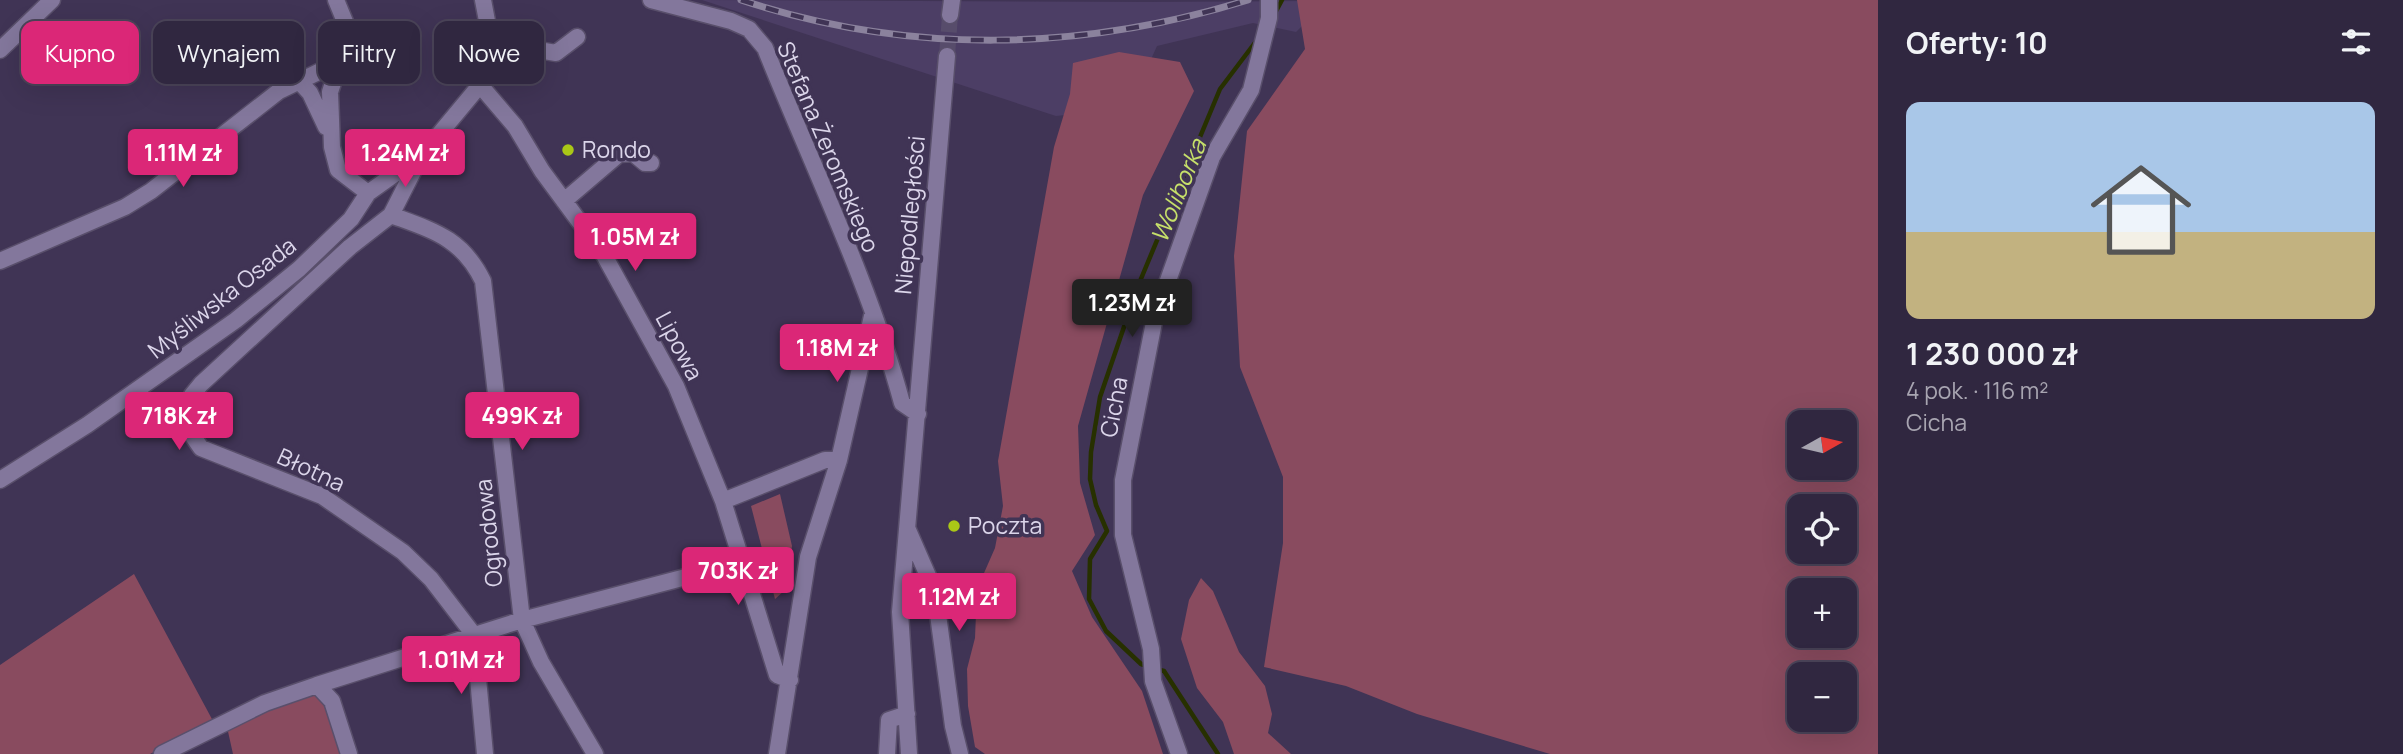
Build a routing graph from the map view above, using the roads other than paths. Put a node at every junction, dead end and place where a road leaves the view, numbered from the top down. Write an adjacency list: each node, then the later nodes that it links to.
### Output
1 (52, 0): 9 (street)
2 (336, 0): 6 (street)
3 (483, 0): 7 (street)
4 (652, 0): 23 (street, Stefana Żeromskiego)
5 (1269, 0): 43 (street, Cicha)
6 (345, 21)
7 (487, 21)
8 (577, 37): 10 (street)
9 (0, 50)
10 (544, 51)
11 (947, 56): 24 (street, Niepodległości)
12 (295, 84): 22 (street)
13 (302, 84): 16 (street)
14 (332, 84): 16 (street)
15 (481, 85): 17 (street); 20 (street, Lipowa)
16 (330, 136): 19 (street)
17 (421, 156): 19 (street, Myśliwska Osada); 21 (street)
18 (651, 163): 20 (street)
19 (368, 193): 26 (street, Myśliwska Osada)
20 (564, 201): 27 (street, Lipowa)
21 (391, 215): 30 (street, Ogrodowa); 31 (street, Błotna)
22 (0, 261)
23 (872, 316): 24 (street, Stefana Żeromskiego); 25 (street)
24 (918, 414): 28 (street, Niepodległości)
25 (839, 460): 27 (street); 32 (street)
26 (0, 480)
27 (723, 501): 29 (street, Lipowa)
28 (908, 529): 34 (street, Niepodległości); 42 (street)
29 (743, 562): 30 (street); 32 (street, Lipowa)
30 (522, 620): 31 (street); 38 (street, Ogrodowa)
31 (474, 635): 33 (street); 37 (street)
32 (790, 680): 39 (street)
33 (317, 685): 35 (street); 36 (street)
34 (906, 715): 40 (street); 41 (street, Niepodległości)
35 (162, 754)
36 (349, 754)
37 (485, 754)
38 (595, 754)
39 (777, 754)
40 (887, 754)
41 (909, 754)
42 (960, 754)
43 (1179, 754)

